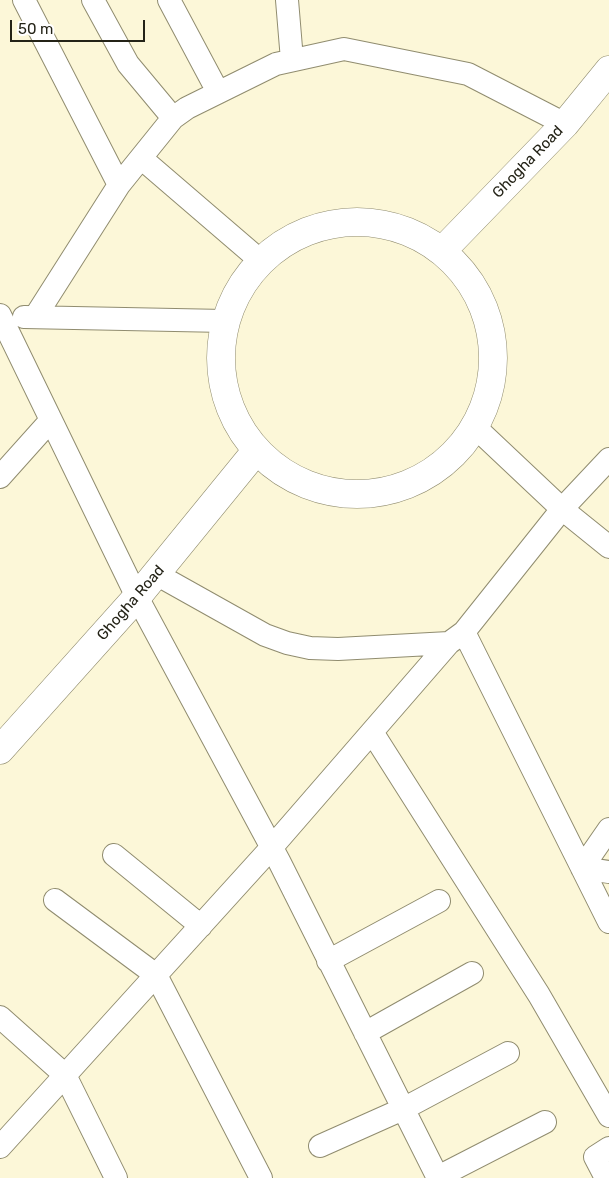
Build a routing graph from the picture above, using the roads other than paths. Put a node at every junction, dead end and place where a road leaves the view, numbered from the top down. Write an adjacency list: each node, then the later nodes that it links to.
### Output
1 (24, 0): 11 (street)
2 (93, 0): 8 (street)
3 (169, 0): 7 (street)
4 (288, 0): 5 (street)
5 (292, 60): 7 (street); 9 (street)
6 (609, 70): 9 (main road, Ghogha Road)
7 (218, 92): 8 (street)
8 (173, 118): 10 (street)
9 (565, 124): 12 (main road, Ghogha Road)
10 (141, 158): 11 (street); 13 (street)
11 (119, 185): 15 (street)
12 (442, 251): 13 (main road); 18 (main road)
13 (262, 262): 16 (main road)
14 (0, 316): 15 (street); 17 (street)
15 (35, 317): 16 (street)
16 (225, 321): 19 (main road)
17 (51, 420): 21 (street); 25 (street)
18 (476, 427): 19 (main road); 22 (street)
19 (256, 451): 24 (main road, Ghogha Road)
20 (609, 459): 22 (street)
21 (0, 477)
22 (562, 509): 23 (street); 26 (street)
23 (609, 547)
24 (156, 574): 25 (main road, Ghogha Road); 26 (street)
25 (137, 597): 28 (main road, Ghogha Road); 30 (street)
26 (457, 638): 27 (street); 32 (street)
27 (372, 732): 30 (street); 46 (street)
28 (0, 750)
29 (609, 829): 32 (street)
30 (272, 847): 37 (street); 38 (street)
31 (114, 855): 37 (street)
32 (582, 868): 33 (street); 36 (street)
33 (609, 872)
34 (55, 900): 40 (street)
35 (439, 901): 38 (street)
36 (609, 922)
37 (201, 926): 40 (street)
38 (328, 960): 42 (street)
39 (472, 973): 42 (street)
40 (156, 975): 44 (street); 52 (street)
41 (0, 1017): 44 (street)
42 (365, 1033): 45 (street)
43 (508, 1053): 45 (street)
44 (65, 1075): 49 (street); 51 (street)
45 (402, 1109): 48 (street); 53 (street)
46 (609, 1116)
47 (545, 1122): 53 (street)
48 (320, 1146)
49 (0, 1147)
50 (609, 1148): 54 (street)
51 (116, 1178)
52 (261, 1178)
53 (438, 1178)
54 (606, 1178)

